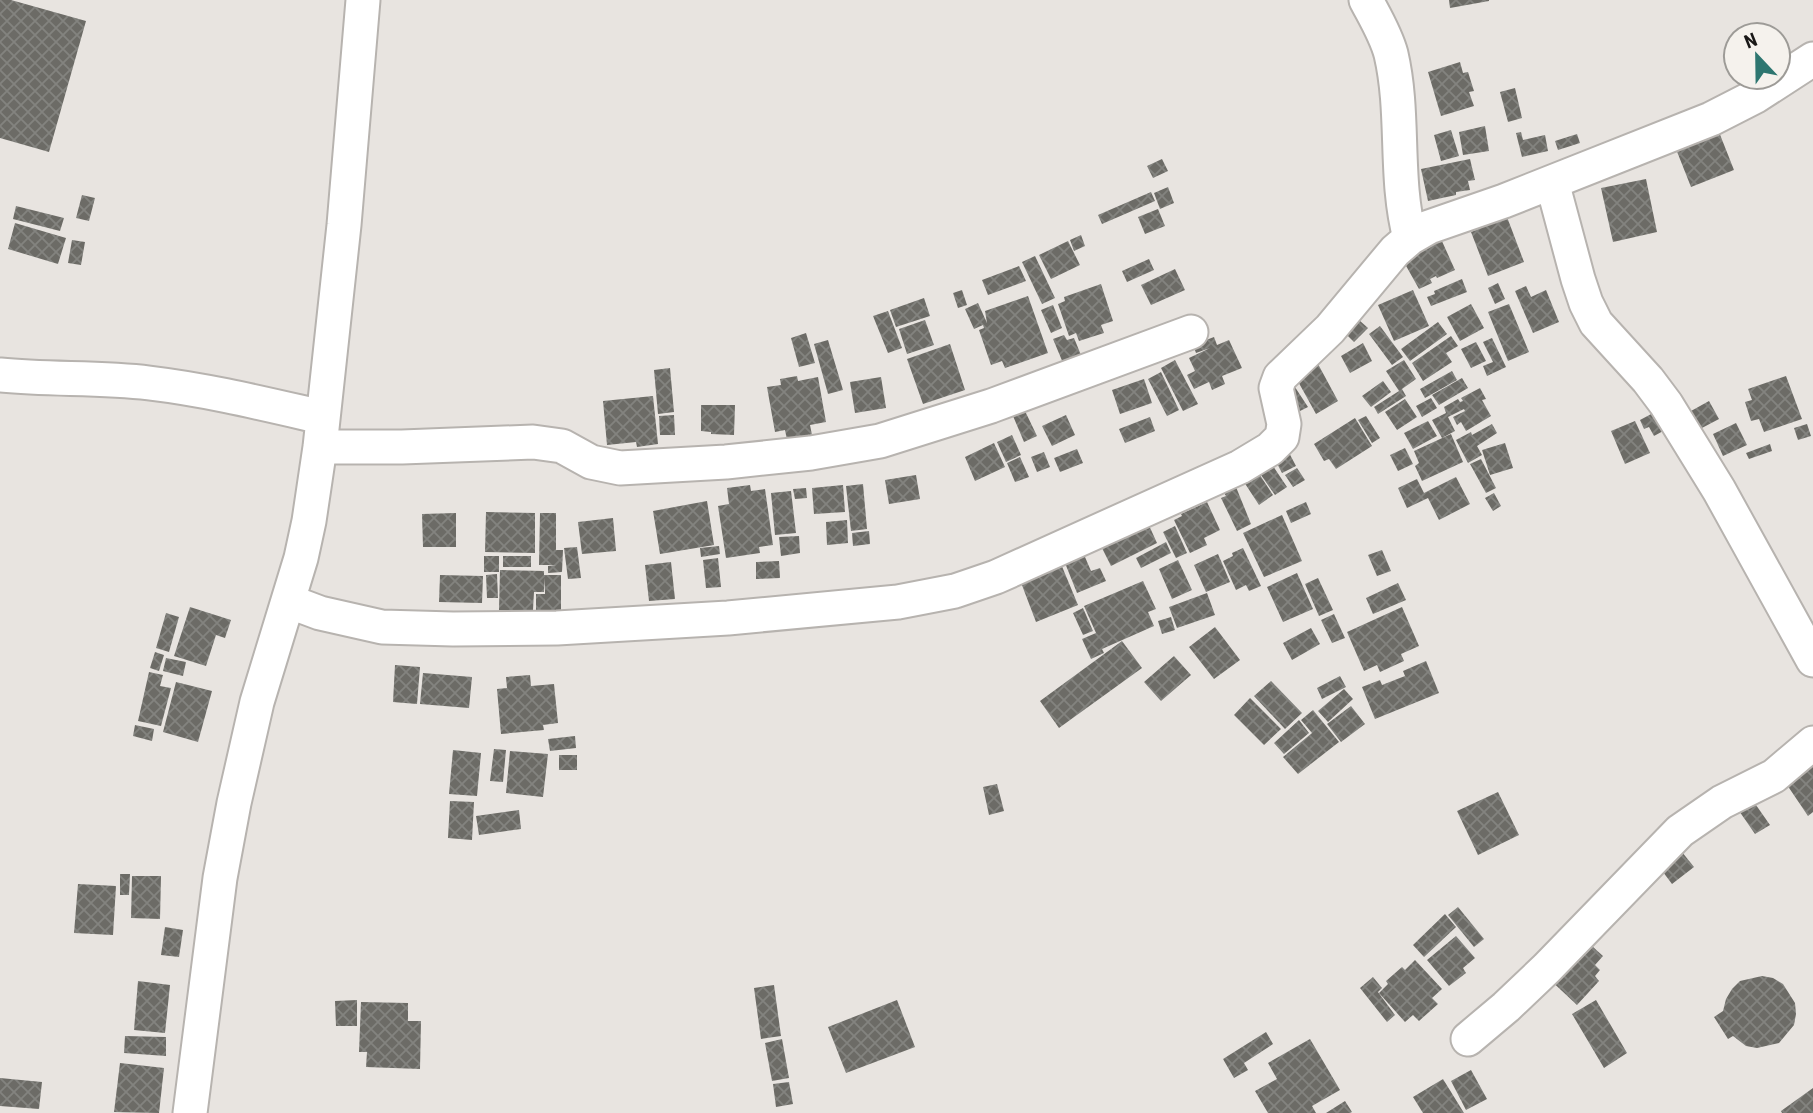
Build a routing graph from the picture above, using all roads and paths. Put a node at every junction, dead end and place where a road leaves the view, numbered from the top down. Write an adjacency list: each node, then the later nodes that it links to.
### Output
1 (363, 0): 8 (street)
2 (1366, 0): 5 (street)
3 (1813, 58): 4 (street)
4 (1552, 182): 5 (street); 10 (street)
5 (1410, 237): 9 (street)
6 (1191, 332): 8 (street)
7 (0, 375): 8 (street)
8 (321, 432): 9 (street)
9 (288, 601): 13 (street)
10 (1813, 660)
11 (1813, 743): 12 (street)
12 (1468, 1039)
13 (190, 1113)

